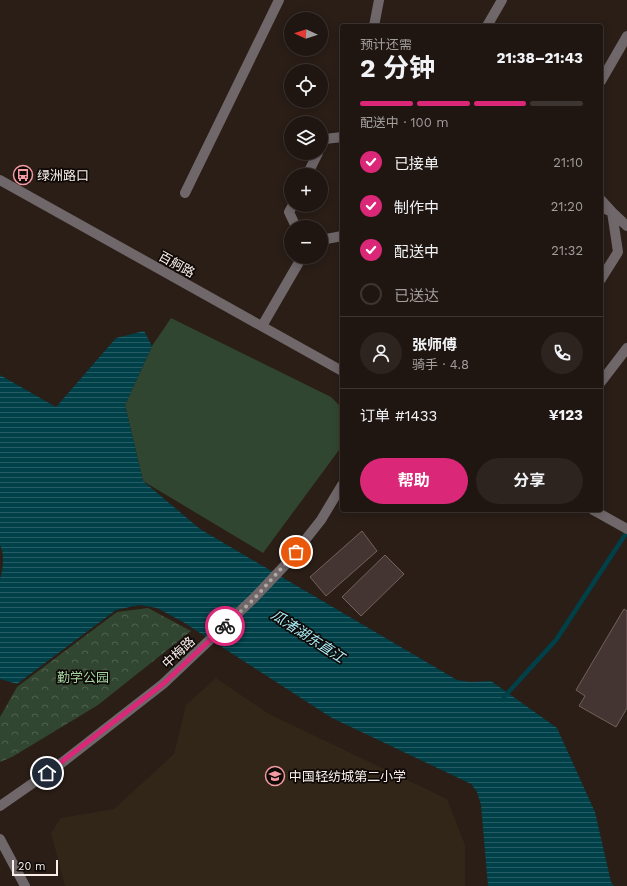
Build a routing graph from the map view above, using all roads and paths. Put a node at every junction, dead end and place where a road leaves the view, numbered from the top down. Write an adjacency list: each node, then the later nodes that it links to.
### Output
1 (279, 0): 11 (street)
2 (379, 0): 4 (street)
3 (502, 0): 5 (street)
4 (374, 24)
5 (488, 24)
6 (627, 36): 7 (street)
7 (603, 78)
8 (340, 137): 9 (street)
9 (328, 139)
10 (0, 180): 20 (street, 百舸路)
11 (184, 193)
12 (603, 202): 14 (street)
13 (603, 208): 14 (street)
14 (612, 212): 15 (street); 19 (street)
15 (627, 226)
16 (340, 236): 17 (street)
17 (328, 239)
18 (298, 264): 20 (street)
19 (603, 276)
20 (262, 326): 22 (street, 百舸路)
21 (627, 348): 23 (street)
22 (340, 369)
23 (603, 379)
24 (340, 488): 27 (street, 中梅路)
25 (597, 512): 26 (street)
26 (627, 529)
27 (0, 806)
28 (0, 839): 29 (street)
29 (25, 886)

